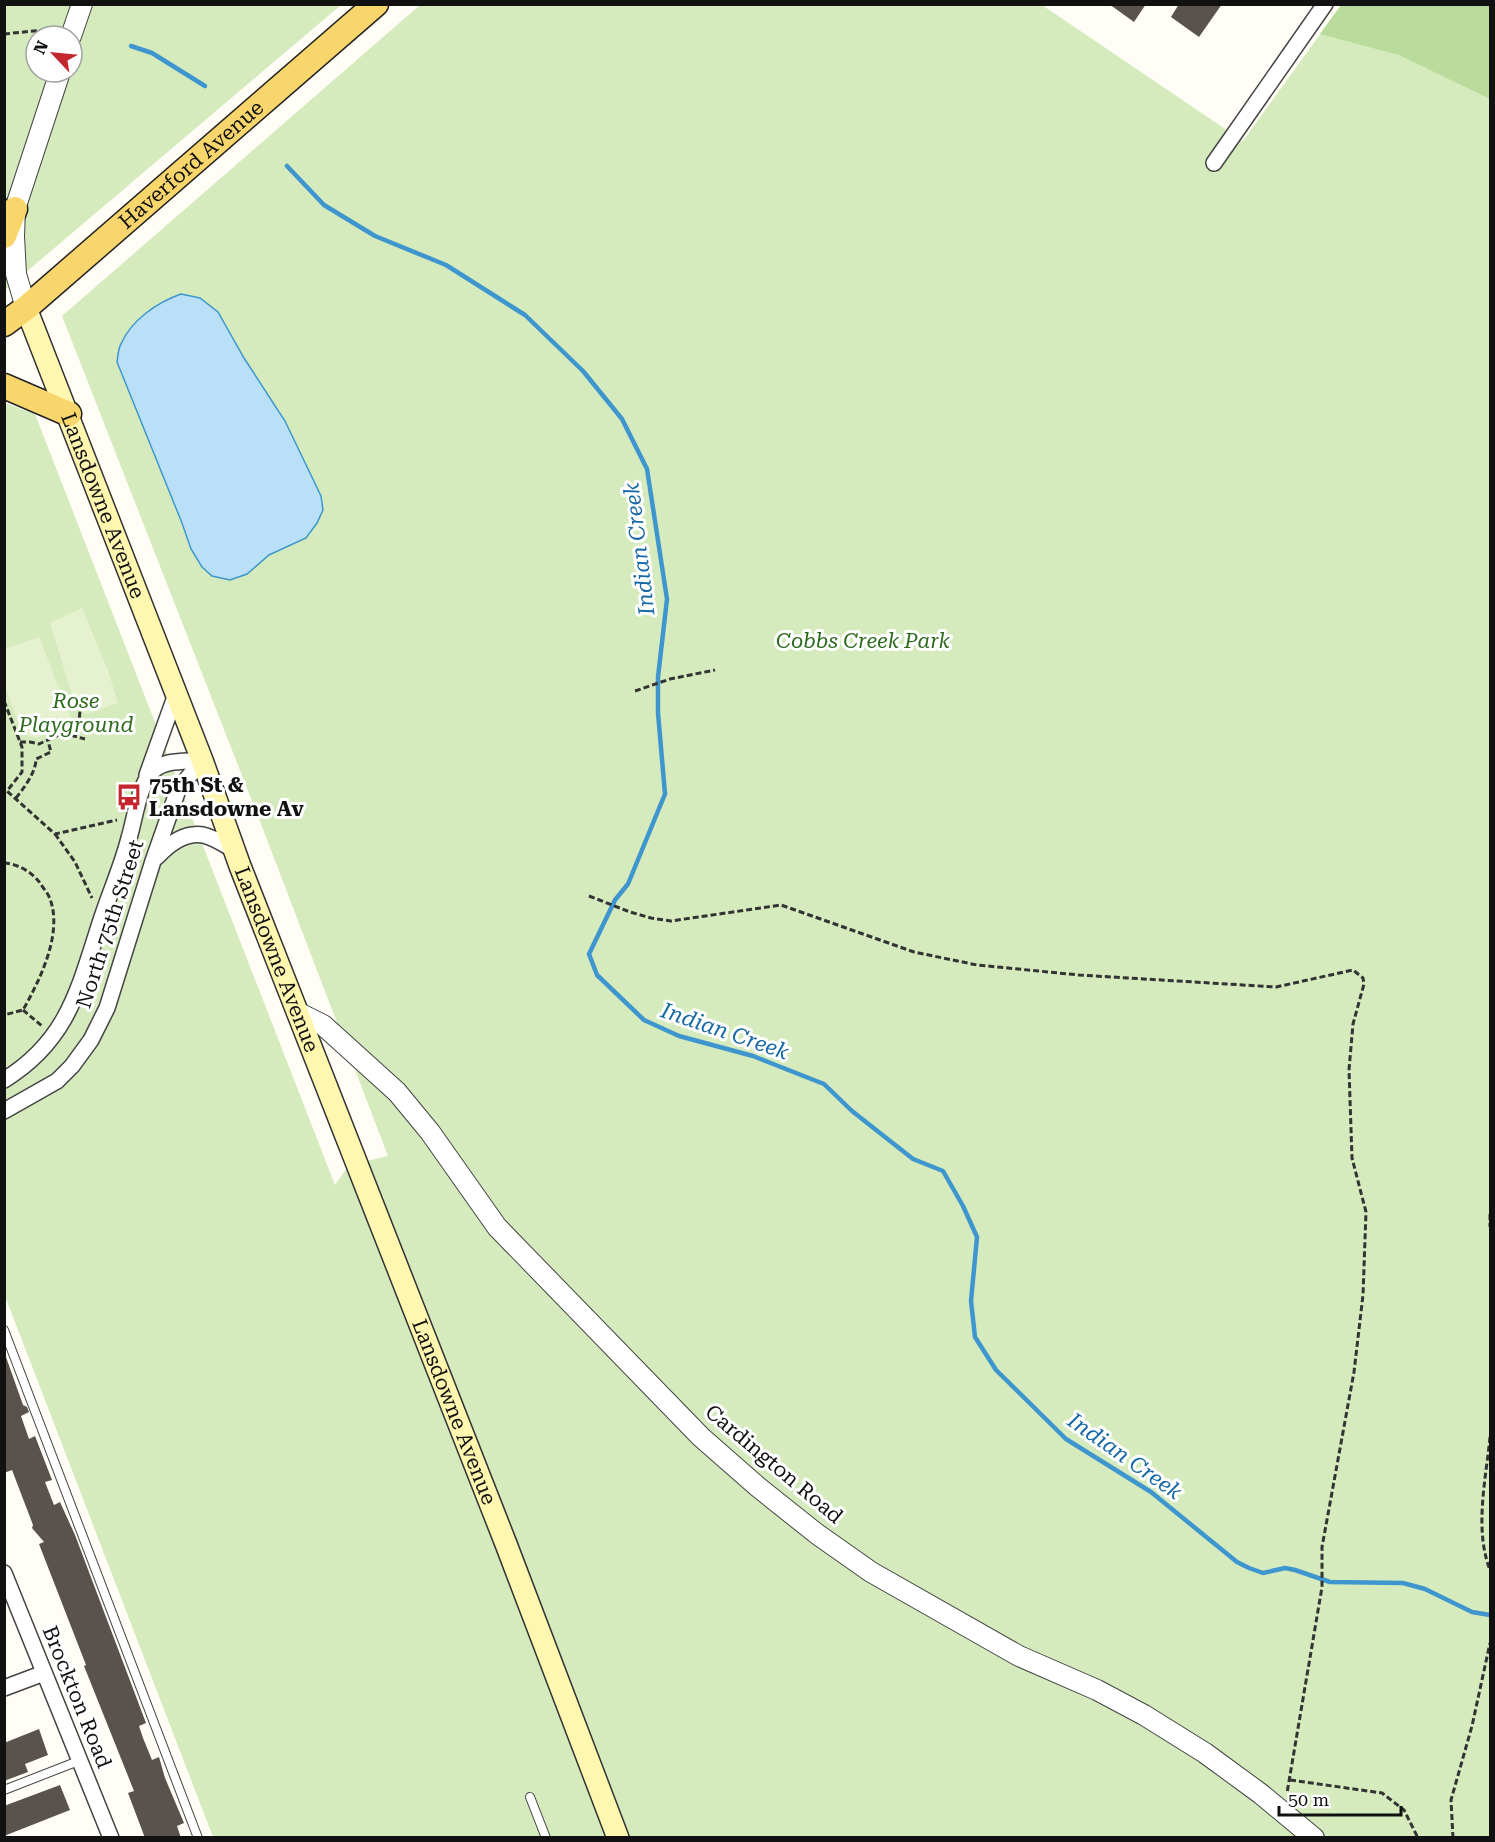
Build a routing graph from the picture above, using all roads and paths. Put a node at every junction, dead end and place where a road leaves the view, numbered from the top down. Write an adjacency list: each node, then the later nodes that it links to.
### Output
1 (81, 4): 4 (street)
2 (376, 4): 11 (main road, Haverford Avenue)
3 (1325, 4): 8 (street)
4 (75, 24)
5 (24, 33): 6 (path)
6 (4, 34)
7 (56, 84): 9 (street, Lansdowne Avenue)
8 (1214, 163)
9 (15, 209): 10 (main road); 11 (street, Lansdowne Avenue)
10 (4, 236)
11 (26, 308): 12 (main road, Haverford Avenue); 14 (main road, Lansdowne Avenue)
12 (4, 324)
13 (4, 386): 14 (main road)
14 (69, 414): 17 (main road, Lansdowne Avenue)
15 (715, 670): 16 (path)
16 (635, 691)
17 (176, 694): 24 (main road, Lansdowne Avenue); 25 (street, North 75th Street)
18 (4, 701): 23 (path)
19 (80, 710): 20 (path)
20 (75, 735): 21 (path); 22 (path)
21 (85, 739)
22 (48, 741): 23 (path); 26 (path)
23 (20, 742): 26 (path)
24 (202, 760): 25 (street); 29 (main road, Lansdowne Avenue); 30 (street, North 75th Street)
25 (146, 778): 27 (street, North 75th Street)
26 (15, 798): 28 (path)
27 (136, 816): 28 (path); 33 (street, North 75th Street)
28 (55, 834): 33 (path)
29 (234, 850): 30 (street); 35 (main road, Lansdowne Avenue)
30 (153, 861): 39 (street, North 75th Street)
31 (4, 863): 34 (path)
32 (589, 896): 51 (path)
33 (101, 918): 37 (street, North 75th Street)
34 (23, 1010): 36 (path); 37 (path)
35 (297, 1012): 54 (street, Cardington Road); 58 (main road, Lansdowne Avenue)
36 (4, 1015)
37 (54, 1036): 38 (street, North 75th Street)
38 (4, 1080)
39 (4, 1111)
40 (1491, 1214): 41 (path)
41 (1491, 1227)
42 (4, 1330): 56 (lane)
43 (1491, 1437): 44 (path)
44 (1491, 1570)
45 (4, 1573): 46 (street, Brockton Road)
46 (8, 1591): 48 (street, Brockton Road)
47 (1491, 1643): 61 (path)
48 (44, 1673): 49 (street); 50 (street, Brockton Road)
49 (4, 1688)
50 (81, 1760): 52 (lane); 55 (street, Brockton Road)
51 (1290, 1780): 54 (path); 60 (path)
52 (4, 1790)
53 (530, 1797): 57 (lane)
54 (1283, 1812): 59 (street, Cardington Road)
55 (111, 1838)
56 (198, 1838)
57 (546, 1838)
58 (618, 1838)
59 (1314, 1838)
60 (1418, 1838)
61 (1453, 1838)

